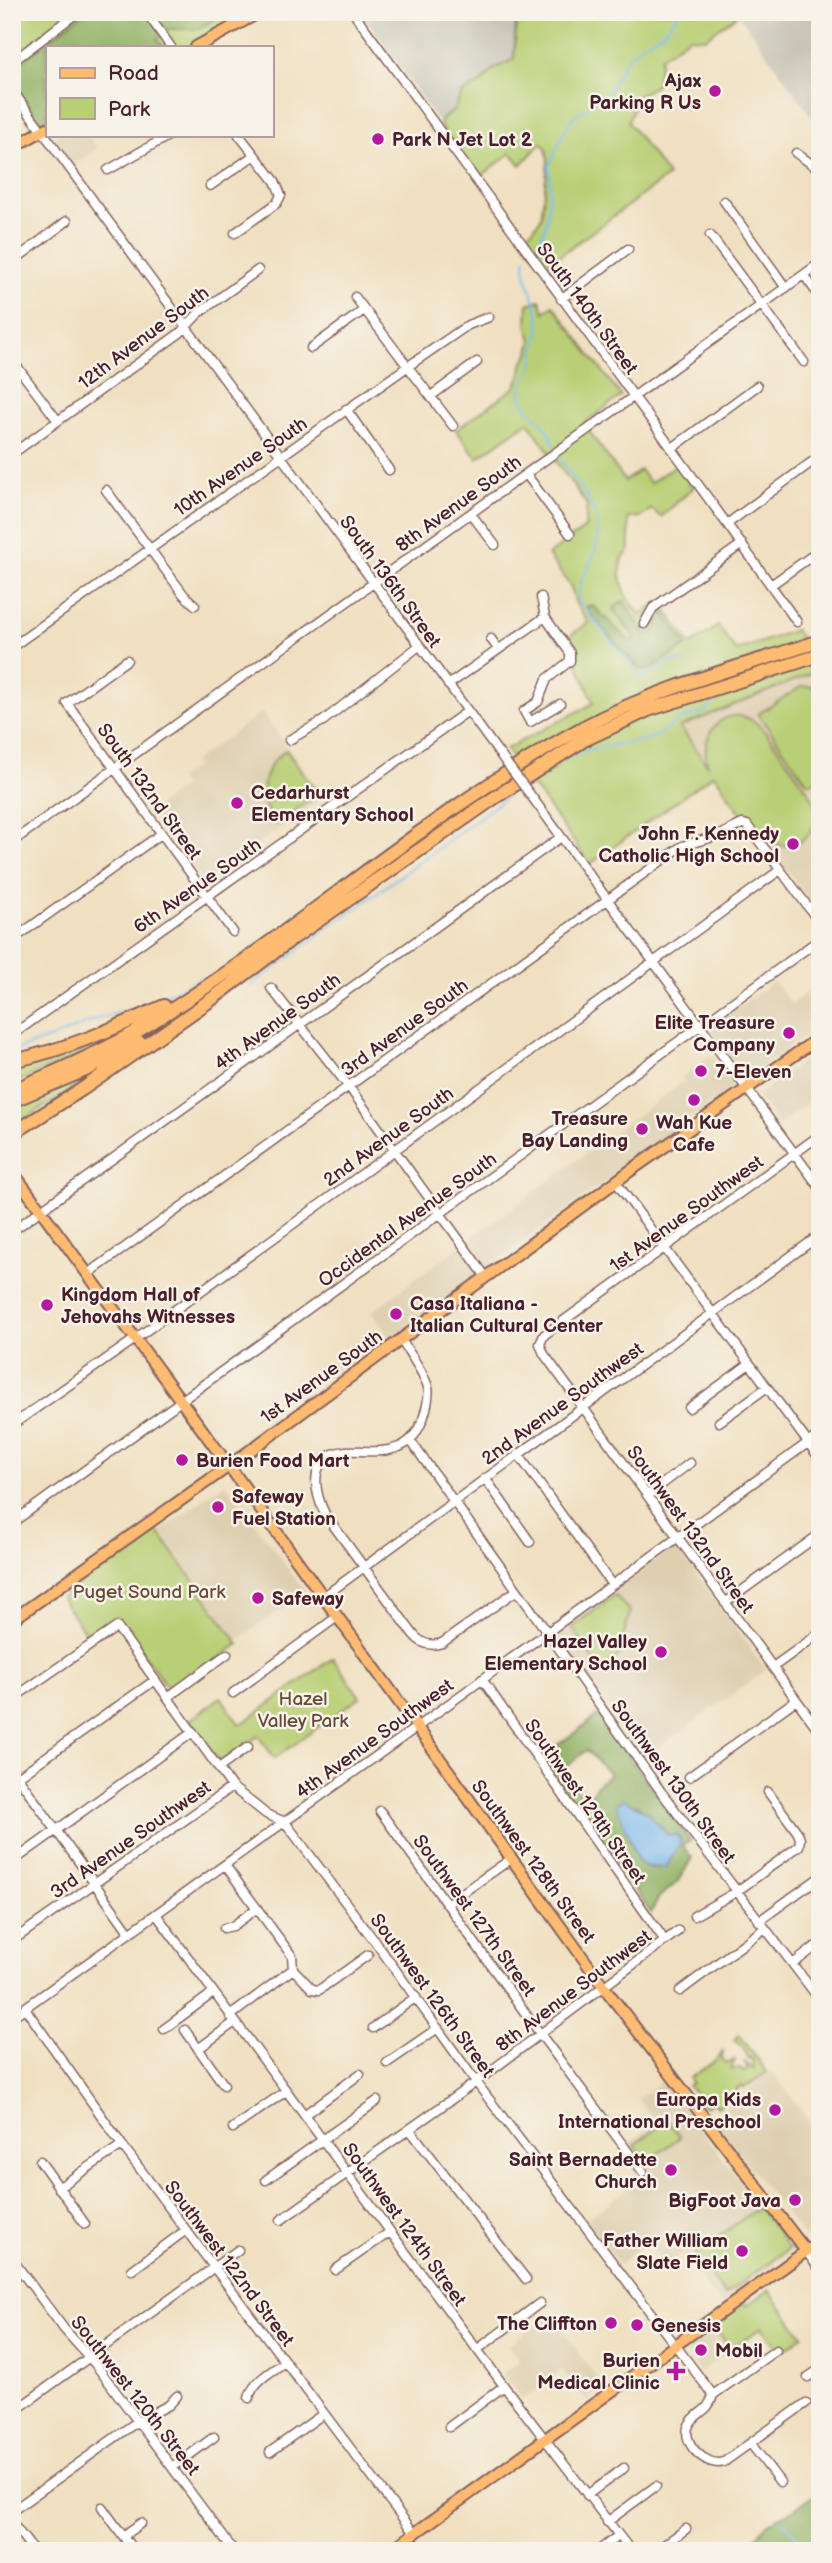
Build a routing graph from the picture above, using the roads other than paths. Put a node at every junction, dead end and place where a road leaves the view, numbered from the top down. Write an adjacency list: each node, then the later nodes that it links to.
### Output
1 (78, 12): 7 (street)
2 (146, 12): 5 (street)
3 (260, 12): 6 (main road)
4 (353, 12): 31 (street, South 140th Street)
5 (169, 46)
6 (198, 46)
7 (12, 62)
8 (12, 90): 9 (street, South 136th Street)
9 (45, 130): 13 (main road)
10 (49, 136): 35 (street, South 136th Street)
11 (168, 136): 16 (street)
12 (240, 136): 15 (street)
13 (12, 148)
14 (796, 153): 17 (street)
15 (253, 156): 18 (street); 21 (street)
16 (107, 170)
17 (820, 170)
18 (210, 186)
19 (724, 201): 28 (street)
20 (67, 221): 24 (street)
21 (235, 233)
22 (710, 235): 32 (street)
23 (628, 250): 31 (street)
24 (12, 262)
25 (820, 263): 27 (street, 8th Avenue South)
26 (258, 271): 35 (street, 12th Avenue South)
27 (804, 275): 28 (street, 8th Avenue South); 30 (street)
28 (786, 288): 32 (street, 8th Avenue South)
29 (355, 297): 33 (street)
30 (820, 297)
31 (561, 299): 43 (street, South 140th Street)
32 (761, 305): 39 (street); 43 (street, 8th Avenue South)
33 (364, 310): 36 (street); 40 (street)
34 (489, 317): 40 (street, 10th Avenue South)
35 (186, 327): 45 (street, 12th Avenue South); 50 (street, South 136th Street)
36 (311, 348)
37 (12, 360): 45 (street)
38 (478, 362): 42 (street)
39 (804, 362)
40 (407, 366): 42 (street); 44 (street, 10th Avenue South)
41 (757, 386): 47 (street)
42 (431, 397): 46 (street)
43 (634, 397): 47 (street, South 140th Street); 52 (street, 8th Avenue South)
44 (346, 409): 50 (street, 10th Avenue South); 51 (street)
45 (58, 421): 48 (street, 12th Avenue South)
46 (453, 426)
47 (671, 449): 55 (street, South 140th Street)
48 (12, 454)
49 (820, 456): 55 (street)
50 (281, 457): 59 (street, 10th Avenue South); 61 (street, South 136th Street)
51 (389, 470)
52 (526, 474): 54 (street, 8th Avenue South); 56 (street)
53 (106, 490): 59 (street)
54 (471, 514): 58 (street); 61 (street, 8th Avenue South)
55 (727, 524): 57 (street, South 140th Street)
56 (570, 534)
57 (742, 544): 62 (street, South 140th Street); 67 (street)
58 (495, 545)
59 (150, 550): 64 (street); 71 (street, 10th Avenue South)
60 (820, 550): 62 (street)
61 (374, 583): 70 (street, South 136th Street); 79 (street, 8th Avenue South)
62 (771, 585): 66 (street, South 140th Street)
63 (541, 597): 65 (street)
64 (195, 605)
65 (545, 617): 72 (street); 76 (street)
66 (797, 622)
67 (644, 624)
68 (491, 639): 72 (street)
69 (820, 641): 92 (highway)
70 (419, 646): 75 (street, South 136th Street); 78 (street)
71 (12, 647)
72 (498, 649): 75 (street)
73 (820, 655): 93 (highway)
74 (127, 660): 79 (street, South 132nd Street)
75 (448, 685): 77 (street, South 136th Street)
76 (560, 704)
77 (468, 711): 81 (street, South 136th Street, bridge); 84 (street, 6th Avenue South)
78 (289, 740)
79 (114, 769): 80 (street, South 132nd Street); 82 (street, 8th Avenue South)
80 (161, 834): 84 (street, South 132nd Street); 89 (street)
81 (561, 837): 85 (street, South 136th Street); 94 (street, 4th Avenue South)
82 (12, 842)
83 (780, 870): 85 (street, 3rd Avenue South); 86 (street); 90 (street, 2nd Avenue South)
84 (208, 897): 87 (street, South 132nd Street); 96 (street, 6th Avenue South)
85 (608, 900): 90 (street, South 136th Street); 99 (street, 3rd Avenue South)
86 (820, 923)
87 (233, 932)
88 (820, 939): 95 (street, Occidental Avenue South)
89 (12, 940)
90 (653, 963): 95 (street, South 136th Street); 105 (street, 2nd Avenue South)
91 (271, 988): 94 (street)
92 (200, 991): 98 (highway); 101 (highway)
93 (212, 999): 102 (highway); 103 (highway)
94 (300, 1024): 99 (street); 110 (street, 4th Avenue South)
95 (700, 1026): 100 (street, South 136th Street); 111 (street, Occidental Avenue South)
96 (12, 1035)
97 (820, 1037): 100 (main road, 1st Avenue South)
98 (12, 1061)
99 (349, 1087): 105 (street); 115 (street, 3rd Avenue South)
100 (746, 1090): 106 (street, South 136th Street); 108 (main road, 1st Avenue South)
101 (12, 1091)
102 (12, 1101)
103 (12, 1134)
104 (820, 1135): 106 (street, 1st Avenue Southwest)
105 (395, 1150): 111 (street); 118 (street, 2nd Avenue South)
106 (794, 1154): 109 (street, South 136th Street); 114 (street, 1st Avenue Southwest)
107 (12, 1171): 110 (main road, Southwest 128th Street)
108 (616, 1182): 114 (street); 116 (main road, 1st Avenue South)
109 (820, 1188)
110 (41, 1211): 112 (street, 4th Avenue South); 115 (main road, Southwest 128th Street)
111 (441, 1215): 116 (street); 123 (street, Occidental Avenue South)
112 (12, 1231)
113 (820, 1235): 117 (street, 2nd Avenue Southwest)
114 (664, 1248): 117 (street); 120 (street, 1st Avenue Southwest)
115 (88, 1274): 118 (main road, Southwest 128th Street)
116 (486, 1277): 119 (main road, 1st Avenue South)
117 (711, 1313): 121 (street); 124 (street, 2nd Avenue Southwest)
118 (135, 1338): 123 (main road, Southwest 128th Street); 127 (street, 2nd Avenue South)
119 (401, 1340): 129 (street); 134 (main road, 1st Avenue South)
120 (540, 1344): 124 (street, Southwest 132nd Street)
121 (749, 1364): 122 (street); 125 (street)
122 (766, 1388): 126 (street); 130 (street)
123 (181, 1402): 134 (main road, Southwest 128th Street); 138 (street, Occidental Avenue South)
124 (583, 1408): 131 (street, 2nd Avenue Southwest); 136 (street, Southwest 132nd Street)
125 (689, 1408)
126 (719, 1422)
127 (12, 1424)
128 (820, 1434): 130 (street, 4th Avenue Southwest)
129 (410, 1440): 137 (street, Southwest 130th Street); 142 (street)
130 (807, 1443): 132 (street); 140 (street, 4th Avenue Southwest)
131 (518, 1454): 135 (street, 2nd Avenue Southwest); 143 (street)
132 (820, 1459)
133 (690, 1463): 136 (street)
134 (229, 1466): 145 (main road, Southwest 128th Street); 148 (main road, 1st Avenue South)
135 (485, 1478): 137 (street, 2nd Avenue Southwest); 141 (street)
136 (648, 1495): 140 (street, Southwest 132nd Street)
137 (453, 1502): 142 (street, 2nd Avenue Southwest); 144 (street, Southwest 130th Street)
138 (12, 1523)
139 (820, 1534): 146 (street)
140 (678, 1537): 143 (street, 4th Avenue Southwest); 146 (street, Southwest 132nd Street)
141 (530, 1542)
142 (365, 1568): 144 (street); 145 (street, 2nd Avenue Southwest)
143 (612, 1585): 149 (street, 4th Avenue Southwest)
144 (517, 1590): 149 (street, Southwest 130th Street)
145 (323, 1597): 147 (main road, Southwest 128th Street)
146 (725, 1603): 152 (street, Southwest 132nd Street)
147 (337, 1617): 155 (street); 159 (main road, Southwest 128th Street)
148 (12, 1620)
149 (547, 1632): 153 (street, 4th Avenue Southwest); 177 (street, Southwest 130th Street)
150 (820, 1633): 152 (street)
151 (227, 1654): 156 (street)
152 (773, 1667): 158 (street, Southwest 132nd Street)
153 (482, 1679): 159 (street, 4th Avenue Southwest); 187 (street, Southwest 129th Street)
154 (155, 1680): 156 (street, Southwest 126th Street); 157 (street, Southwest 126th Street); 166 (street)
155 (233, 1693)
156 (168, 1697): 160 (street, Southwest 126th Street)
157 (12, 1699)
158 (796, 1700): 161 (street, Southwest 132nd Street); 165 (street)
159 (417, 1727): 170 (street, 4th Avenue Southwest); 172 (main road, Southwest 128th Street)
160 (193, 1732): 163 (street, Southwest 126th Street); 171 (street)
161 (820, 1732)
162 (248, 1747): 163 (street)
163 (219, 1768): 167 (street, Southwest 126th Street)
164 (12, 1769): 166 (street)
165 (690, 1777)
166 (15, 1779): 171 (street)
167 (232, 1787): 170 (street, Southwest 126th Street); 176 (street, 3rd Avenue Southwest)
168 (768, 1792): 177 (street)
169 (380, 1811): 178 (street, Southwest 127th Street)
170 (285, 1822): 174 (street, 4th Avenue Southwest); 195 (street, Southwest 126th Street)
171 (57, 1831): 173 (street); 176 (street)
172 (511, 1858): 178 (street); 192 (main road, Southwest 128th Street)
173 (12, 1862)
174 (225, 1865): 179 (street); 180 (street, 4th Avenue Southwest)
175 (820, 1877): 182 (street)
176 (94, 1882): 185 (street); 186 (street, 3rd Avenue Southwest)
177 (736, 1892): 181 (street); 182 (street, Southwest 130th Street)
178 (449, 1903): 204 (street, Southwest 127th Street)
179 (257, 1908): 183 (street); 191 (street)
180 (156, 1914): 185 (street, 4th Avenue Southwest); 194 (street, Southwest 124th Street)
181 (694, 1916)
182 (762, 1925): 190 (street, Southwest 130th Street); 193 (street)
183 (224, 1928)
184 (678, 1931): 187 (street, 8th Avenue Southwest)
185 (130, 1933): 197 (street, 4th Avenue Southwest)
186 (12, 1941)
187 (665, 1941): 192 (street, 8th Avenue Southwest)
188 (820, 1944): 190 (street)
189 (368, 1955): 191 (street, Southwest 126th Street)
190 (793, 1964): 196 (street, Southwest 130th Street)
191 (293, 1969): 199 (street)
192 (604, 1987): 204 (street, 8th Avenue Southwest); 228 (main road, Southwest 128th Street)
193 (680, 1992)
194 (213, 1993): 199 (street, Southwest 124th Street); 202 (street)
195 (416, 1997): 200 (street); 201 (street, Southwest 126th Street)
196 (820, 2000)
197 (25, 2008): 198 (street, 4th Avenue Southwest); 216 (street, Southwest 122nd Street)
198 (12, 2017)
199 (233, 2019): 205 (street); 210 (street, Southwest 124th Street)
200 (373, 2028)
201 (438, 2028): 206 (street); 208 (street, Southwest 126th Street)
202 (163, 2029)
203 (185, 2031): 205 (street)
204 (541, 2035): 208 (street, 8th Avenue Southwest); 218 (street, Southwest 127th Street)
205 (198, 2049): 209 (street)
206 (387, 2063)
207 (360, 2074): 212 (street)
208 (476, 2082): 214 (street, 8th Avenue Southwest); 236 (street, Southwest 126th Street)
209 (224, 2085)
210 (286, 2091): 212 (street, Southwest 124th Street); 213 (street)
211 (377, 2101): 215 (street)
212 (304, 2115): 215 (street, Southwest 124th Street)
213 (233, 2127)
214 (410, 2130): 219 (street, 8th Avenue Southwest); 234 (street)
215 (323, 2140): 219 (street, Southwest 124th Street); 220 (street)
216 (122, 2145): 221 (street); 224 (street, Southwest 122nd Street)
217 (40, 2161): 221 (street)
218 (643, 2172)
219 (347, 2174): 222 (street, 8th Avenue Southwest); 225 (street, Southwest 124th Street)
220 (266, 2180)
221 (58, 2188): 223 (street)
222 (281, 2220)
223 (85, 2224)
224 (186, 2230): 230 (street, Southwest 122nd Street); 231 (street)
225 (390, 2232): 232 (street); 237 (street, Southwest 124th Street)
226 (820, 2241): 228 (main road)
227 (238, 2250): 230 (street)
228 (806, 2251): 233 (street, Southwest 128th Street); 236 (main road)
229 (12, 2259): 239 (street, Southwest 120th Street)
230 (215, 2267): 239 (street); 240 (street, Southwest 122nd Street)
231 (132, 2270)
232 (335, 2270)
233 (820, 2270)
234 (526, 2279)
235 (540, 2303): 237 (street)
236 (674, 2345): 244 (street, Southwest 126th Street); 253 (main road)
237 (478, 2349): 243 (street, Southwest 124th Street)
238 (776, 2350): 244 (street)
239 (89, 2358): 248 (street); 250 (street, Southwest 120th Street)
240 (285, 2362): 246 (street); 249 (street, Southwest 122nd Street)
241 (820, 2369): 242 (street)
242 (808, 2377)
243 (504, 2386): 251 (street); 253 (street, Southwest 124th Street)
244 (713, 2395): 254 (street)
245 (177, 2396): 250 (street)
246 (249, 2398)
247 (806, 2403): 254 (street)
248 (12, 2413)
249 (323, 2414): 255 (street); 267 (street, Southwest 122nd Street)
250 (138, 2421): 256 (street, Southwest 120th Street); 262 (street)
251 (449, 2427)
252 (214, 2437): 256 (street)
253 (545, 2438): 260 (street, Southwest 124th Street); 267 (main road)
254 (751, 2444): 258 (street)
255 (270, 2452)
256 (173, 2468): 272 (street, Southwest 120th Street)
257 (624, 2468): 260 (street)
258 (780, 2482)
259 (656, 2486): 264 (street)
260 (587, 2495): 264 (street, Southwest 124th Street)
261 (102, 2507): 268 (street)
262 (12, 2511)
263 (141, 2522): 268 (street)
264 (607, 2522): 269 (street, Southwest 124th Street)
265 (12, 2523): 270 (street)
266 (686, 2529): 276 (street)
267 (414, 2533): 273 (main road)
268 (123, 2536): 271 (street)
269 (618, 2536): 274 (street); 275 (street, Southwest 124th Street)
270 (34, 2551)
271 (134, 2551)
272 (234, 2551)
273 (390, 2551)
274 (598, 2551)
275 (631, 2551)
276 (656, 2551)

